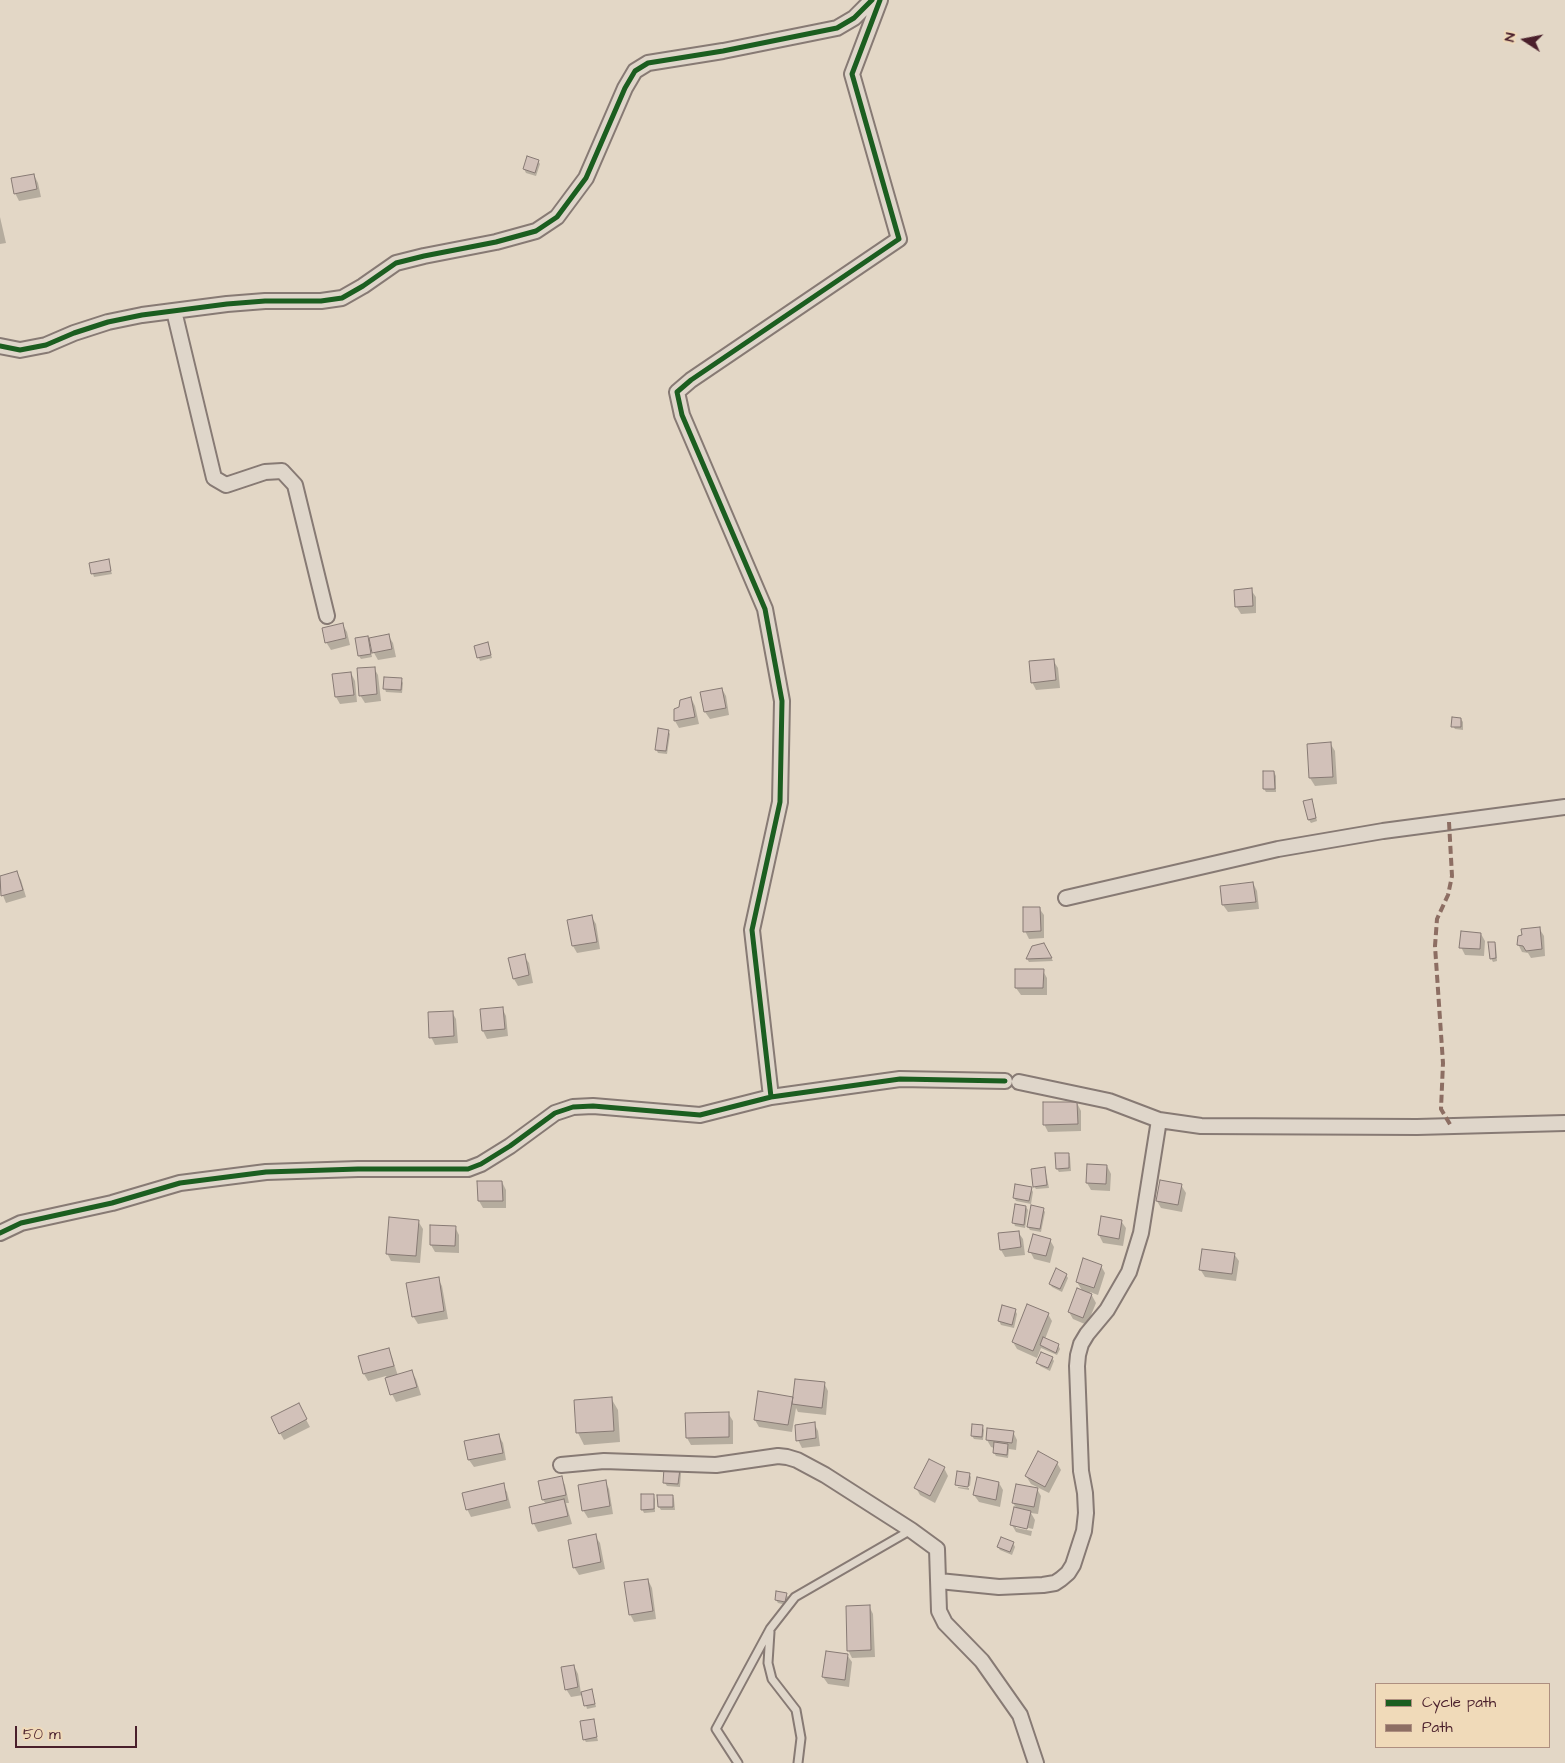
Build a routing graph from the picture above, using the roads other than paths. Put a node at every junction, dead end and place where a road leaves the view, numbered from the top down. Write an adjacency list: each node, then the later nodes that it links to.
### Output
1 (872, 0): 3 (street)
2 (880, 0): 8 (street)
3 (174, 311): 4 (street); 5 (street)
4 (0, 346)
5 (327, 616)
6 (1565, 807): 7 (street)
7 (1066, 898)
8 (771, 1097): 9 (street); 11 (street)
9 (1159, 1120): 10 (street); 14 (street)
10 (1565, 1123)
11 (0, 1233)
12 (561, 1465): 13 (street)
13 (911, 1530): 14 (street); 15 (lane)
14 (939, 1581): 18 (street)
15 (770, 1630): 16 (lane); 17 (lane)
16 (738, 1763)
17 (798, 1763)
18 (1036, 1763)

